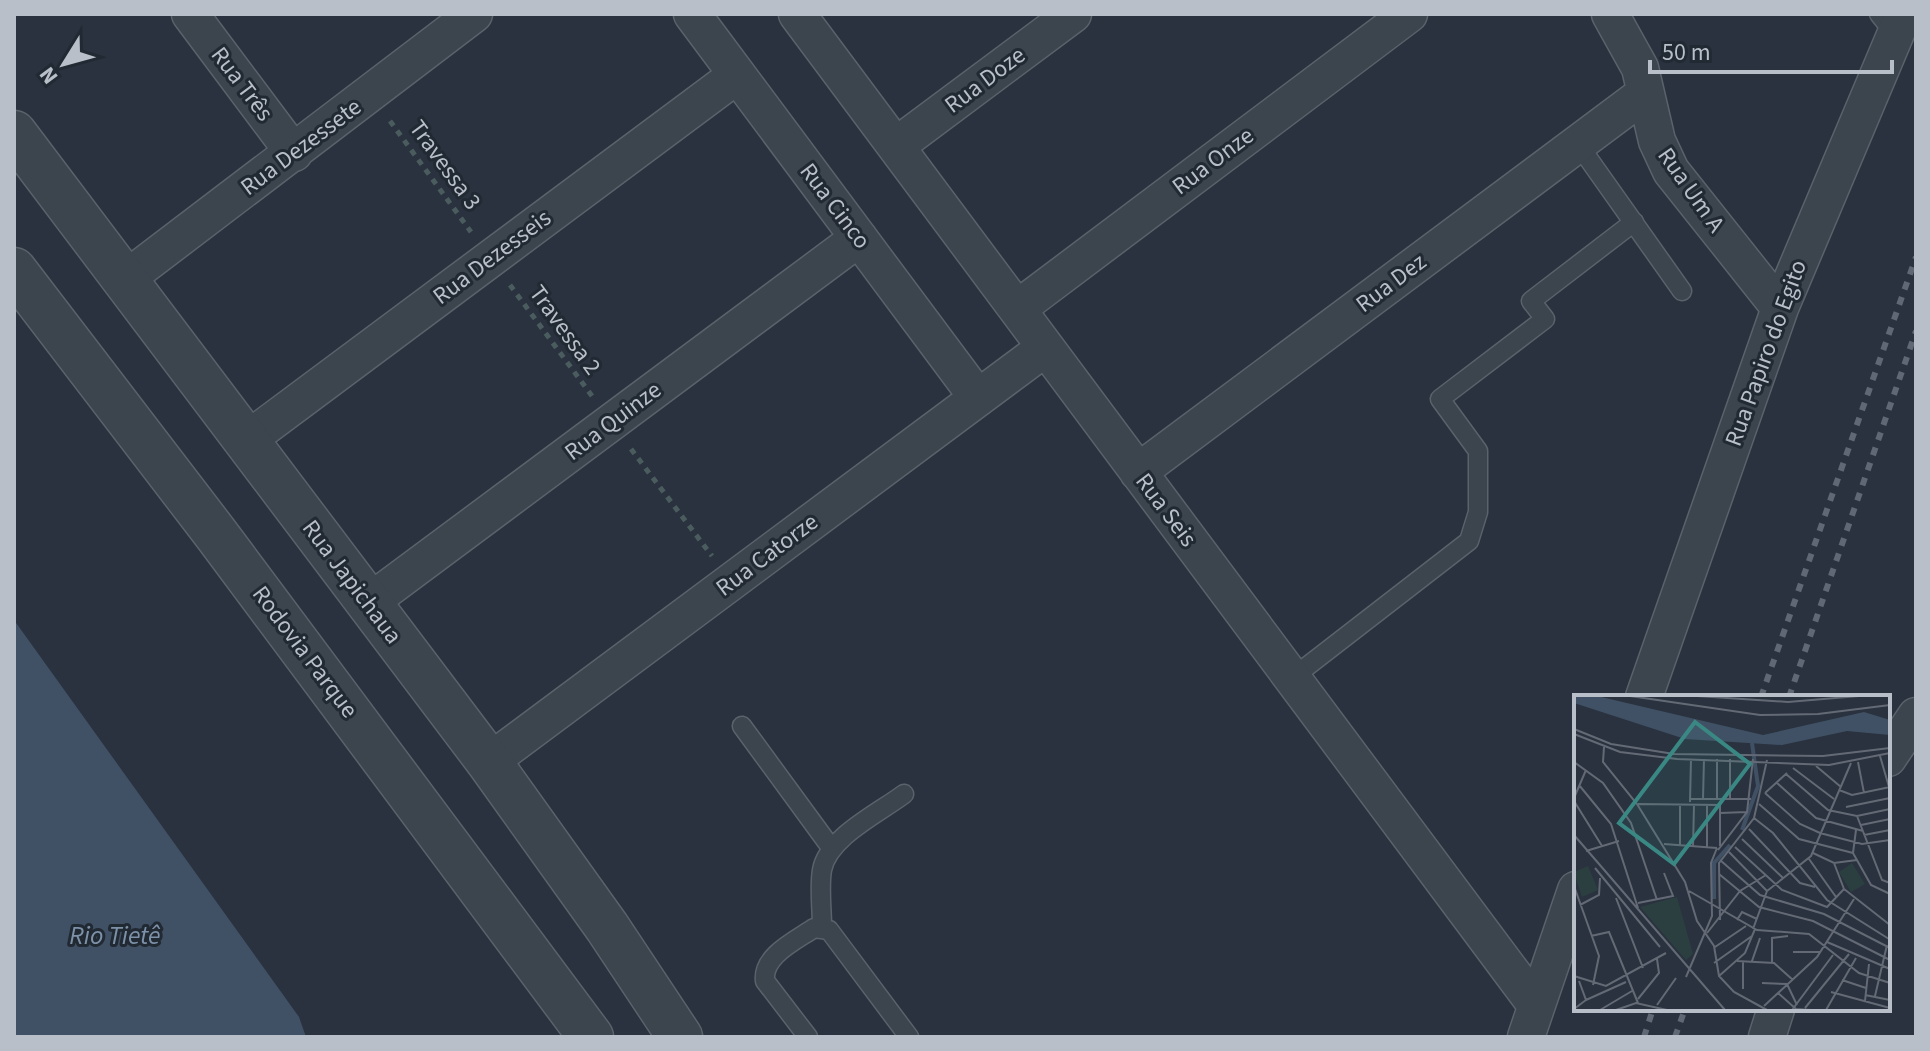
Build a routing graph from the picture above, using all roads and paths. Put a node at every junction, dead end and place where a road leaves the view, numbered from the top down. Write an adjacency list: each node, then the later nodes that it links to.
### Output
1 (190, 14): 15 (street, Rua Três)
2 (797, 14): 14 (street, Rua Seis)
3 (1073, 14): 14 (street, Rua Doze)
4 (1409, 14): 23 (street, Rua Onze)
5 (1610, 14): 11 (street, Rua Um A)
6 (456, 20): 10 (street, Rua Dezessete)
7 (711, 20): 9 (street, Rua Cinco)
8 (1893, 21): 22 (street, Rua Papiro do Egito)
9 (737, 75): 17 (street, Rua Cinco); 18 (street, Rua Dezesseis)
10 (370, 94): 15 (street, Rua Dezessete); 18 (path, Travessa 3)
11 (1643, 95): 13 (street, Rua Dez); 22 (street, Rua Um A)
12 (14, 133): 20 (street, Rua Japichaua)
13 (1578, 144): 16 (lane); 28 (street, Rua Dez)
14 (896, 146): 23 (street, Rua Seis)
15 (294, 153): 20 (street, Rua Dezessete)
16 (1634, 222): 21 (lane); 31 (lane)
17 (859, 238): 25 (street, Rua Cinco); 26 (street, Rua Quinze)
18 (491, 258): 26 (path, Travessa 2); 27 (street, Rua Dezesseis)
19 (14, 270): 43 (street, Rodovia Parque)
20 (127, 278): 27 (street, Rua Japichaua)
21 (1682, 291)
22 (1780, 308): 32 (street, Rua Papiro do Egito)
23 (1017, 309): 24 (street, Rua Seis)
24 (1045, 348): 25 (street, Rua Catorze); 28 (street, Rua Seis)
25 (978, 398): 29 (street, Rua Catorze)
26 (611, 422): 29 (path, Travessa 2); 30 (street, Rua Quinze)
27 (247, 440): 30 (street, Rua Japichaua)
28 (1138, 472): 31 (street, Rua Seis)
29 (732, 581): 36 (street, Rua Catorze)
30 (367, 604): 36 (street, Rua Japichaua)
31 (1292, 678): 42 (street, Rua Seis)
32 (1645, 695)
33 (1916, 716): 35 (street)
34 (742, 726): 38 (lane)
35 (1890, 755)
36 (489, 762): 44 (street, Rua Japichaua)
37 (904, 794): 38 (lane)
38 (832, 849): 40 (lane)
39 (1574, 896): 42 (street)
40 (822, 927): 45 (lane); 46 (lane)
41 (1775, 1011): 47 (street)
42 (1531, 1021)
43 (591, 1037)
44 (680, 1037)
45 (808, 1037)
46 (909, 1037)
47 (1767, 1037)

